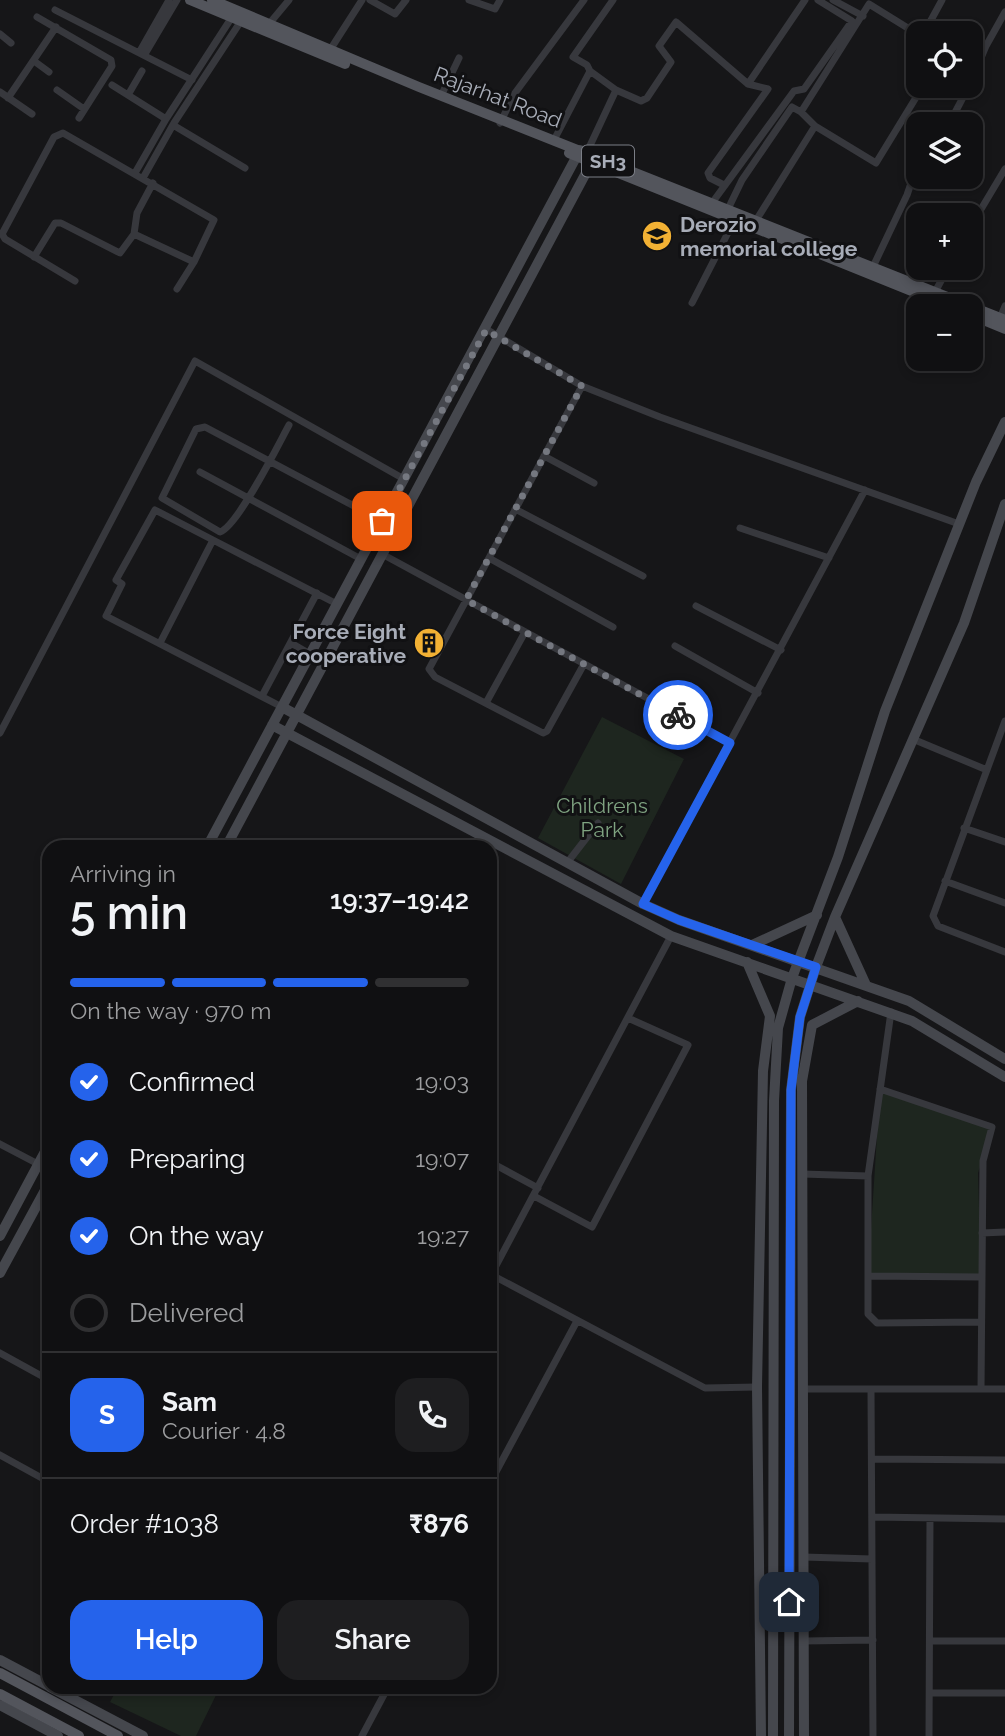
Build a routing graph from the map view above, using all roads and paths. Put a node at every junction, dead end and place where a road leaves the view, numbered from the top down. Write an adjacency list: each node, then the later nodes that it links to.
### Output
1 (169, 0): 32 (street)
2 (177, 0): 32 (street)
3 (190, 0): 22 (main road, Rajarhat Road / SH3)
4 (212, 0): 24 (main road, Rajarhat Road / SH3)
5 (289, 0): 24 (street)
6 (362, 0): 31 (street)
7 (370, 0): 8 (street)
8 (406, 0)
9 (469, 0): 10 (street)
10 (500, 0)
11 (584, 0): 54 (street)
12 (613, 0): 37 (street)
13 (805, 0): 40 (street)
14 (818, 0): 64 (street)
15 (833, 0): 20 (street)
16 (943, 0): 23 (street)
17 (870, 2): 20 (street); 25 (street)
18 (55, 10): 32 (street)
19 (1005, 12): 33 (street)
20 (863, 16): 50 (street)
21 (37, 17): 26 (street)
22 (236, 19): 28 (street); 30 (street); 54 (main road, Rajarhat Road / SH3)
23 (932, 21)
24 (269, 24): 31 (main road, Rajarhat Road / SH3)
25 (906, 26)
26 (56, 27): 35 (street); 49 (street)
27 (0, 34): 29 (street)
28 (216, 40): 30 (street); 39 (street)
29 (11, 43)
30 (226, 46): 55 (street)
31 (330, 50): 46 (main road, Rajarhat Road / SH3)
32 (142, 52): 39 (street)
33 (983, 53)
34 (459, 58): 46 (street)
35 (34, 61): 38 (street); 47 (street)
36 (142, 71): 45 (street)
37 (590, 71): 43 (street); 57 (street)
38 (49, 72)
39 (192, 80): 53 (street)
40 (748, 83): 43 (street); 64 (street)
41 (112, 85): 45 (street)
42 (57, 90): 49 (street)
43 (616, 90): 58 (street)
44 (0, 92): 47 (street)
45 (128, 95): 53 (street)
46 (441, 96): 54 (main road, Rajarhat Road / SH3)
47 (8, 98): 51 (street)
48 (916, 98): 56 (street)
49 (84, 109): 52 (street)
50 (801, 112): 56 (street); 68 (street)
51 (32, 114)
52 (79, 118)
53 (166, 118): 61 (street)
54 (500, 122): 57 (main road, Rajarhat Road / SH3); 58 (main road, Rajarhat Road / SH3)
55 (173, 125): 59 (street); 62 (street)
56 (815, 126): 69 (street)
57 (554, 140): 58 (main road, Rajarhat Road / SH3)
58 (586, 155): 66 (main road, Rajarhat Road / SH3); 70 (main road, Rajarhat Road / SH3); 86 (street); 87 (street)
59 (246, 168)
60 (1005, 169): 67 (street)
61 (135, 173): 62 (street); 73 (street)
62 (143, 178): 63 (street)
63 (153, 183): 72 (street); 74 (street)
64 (724, 186): 66 (street)
65 (909, 189): 75 (street)
66 (712, 203): 68 (main road, Rajarhat Road / SH3)
67 (983, 206)
68 (728, 209): 69 (main road, Rajarhat Road / SH3)
69 (758, 219): 71 (street); 75 (main road, Rajarhat Road / SH3)
70 (734, 221): 71 (main road, Rajarhat Road / SH3); 81 (street)
71 (750, 227): 75 (main road, Rajarhat Road / SH3)
72 (134, 234): 73 (street); 74 (street)
73 (34, 257): 77 (street)
74 (194, 262): 78 (street)
75 (871, 271): 79 (main road, Rajarhat Road / SH3); 80 (main road, Rajarhat Road / SH3)
76 (942, 280): 79 (street)
77 (75, 281)
78 (177, 289)
79 (935, 292): 83 (main road, Rajarhat Road / SH3)
80 (922, 294)
81 (692, 303)
82 (1005, 306): 83 (street)
83 (1002, 318)
84 (983, 320): 85 (main road)
85 (1005, 329)
86 (486, 330): 87 (street); 94 (street)
87 (497, 336): 88 (street); 106 (street)
88 (582, 386): 91 (street); 96 (street)
89 (1005, 422): 101 (street)
90 (289, 425): 92 (street)
91 (544, 456): 95 (street); 99 (street)
92 (270, 461): 97 (street); 97 (street); 100 (street)
93 (200, 472): 97 (street)
94 (404, 479): 100 (street); 130 (street)
95 (594, 484)
96 (865, 491): 101 (street); 108 (street)
97 (248, 498): 109 (street)
98 (1005, 504): 103 (street)
99 (515, 509): 107 (street); 110 (street)
100 (382, 521): 109 (street)
101 (959, 524): 146 (street)
102 (740, 527): 108 (street)
103 (994, 535): 104 (street); 132 (street)
104 (1005, 539)
105 (213, 540): 111 (street); 117 (street); 117 (street)
106 (382, 554): 112 (street); 127 (street)
107 (489, 558): 112 (street); 115 (street)
108 (829, 558): 120 (street)
109 (362, 559): 113 (street)
110 (643, 576)
111 (317, 593): 113 (street); 118 (street)
112 (466, 600): 116 (street); 125 (street)
113 (337, 604): 121 (street)
114 (696, 606): 120 (street)
115 (613, 627)
116 (525, 632): 122 (street); 125 (street)
117 (160, 643): 124 (street)
118 (290, 643): 121 (street); 124 (street)
119 (675, 646): 123 (street)
120 (781, 650): 123 (street)
121 (310, 654): 126 (street)
122 (584, 664): 125 (street); 133 (street)
123 (758, 693): 133 (street)
124 (262, 696): 126 (street)
125 (486, 703)
126 (282, 707): 127 (street); 129 (street)
127 (296, 716): 131 (street); 142 (street)
128 (1005, 721): 134 (street)
129 (272, 725): 131 (street); 137 (street)
130 (0, 733)
131 (286, 733): 138 (street); 139 (street)
132 (915, 740): 134 (street); 147 (street)
133 (730, 743): 145 (street)
134 (986, 769): 136 (street)
135 (598, 823): 142 (street)
136 (964, 828): 140 (street); 143 (street)
137 (211, 840)
138 (230, 840)
139 (489, 840)
140 (1005, 842)
141 (497, 844): 148 (street)
142 (567, 863): 145 (street)
143 (945, 881): 144 (street); 150 (street)
144 (1005, 902)
145 (643, 904): 149 (street)
146 (817, 915): 149 (street); 151 (street)
147 (835, 917): 153 (street); 156 (street)
148 (671, 936): 152 (street); 159 (street)
149 (752, 945): 151 (street)
150 (1005, 952)
151 (799, 961): 153 (street); 154 (street)
152 (747, 962): 154 (street); 172 (street)
153 (816, 967): 155 (street); 156 (street)
154 (792, 978): 155 (street); 175 (street)
155 (810, 985): 157 (street); 173 (street)
156 (866, 985): 160 (street)
157 (858, 1001): 158 (street); 167 (street)
158 (891, 1012): 161 (street); 162 (street)
159 (628, 1018): 169 (street); 171 (street)
160 (1005, 1059)
161 (1005, 1077)
162 (880, 1088): 168 (street); 177 (street)
163 (0, 1144): 165 (street)
164 (42, 1157): 165 (street)
165 (38, 1164): 178 (street)
166 (497, 1166): 169 (street)
167 (802, 1174): 168 (street); 174 (street)
168 (868, 1176): 181 (street)
169 (538, 1188): 171 (street)
170 (42, 1196): 180 (street)
171 (534, 1196): 179 (street)
172 (761, 1205): 175 (street); 188 (street)
173 (790, 1206): 174 (street); 223 (street)
174 (802, 1220): 189 (street)
175 (773, 1221): 222 (street)
176 (1005, 1232): 177 (street)
177 (982, 1233): 182 (street)
178 (0, 1236)
179 (497, 1262)
180 (0, 1273)
181 (868, 1276): 182 (street); 185 (street)
182 (981, 1277): 185 (street)
183 (497, 1279): 184 (street)
184 (577, 1321): 188 (street); 196 (street)
185 (981, 1322): 190 (street)
186 (0, 1353): 187 (street)
187 (42, 1376)
188 (757, 1387): 221 (street)
189 (804, 1389): 192 (street); 201 (street)
190 (981, 1389): 191 (street); 192 (street)
191 (1005, 1389)
192 (871, 1390): 194 (street)
193 (0, 1455): 197 (street)
194 (872, 1459): 195 (street); 198 (street)
195 (1005, 1460)
196 (497, 1470)
197 (42, 1478)
198 (873, 1517): 199 (street); 202 (street)
199 (930, 1518): 200 (street); 205 (street)
200 (1005, 1519)
201 (803, 1557): 202 (street); 204 (street)
202 (872, 1559): 203 (street)
203 (873, 1640): 204 (street); 225 (street)
204 (803, 1641): 224 (street)
205 (930, 1641): 206 (street); 210 (street)
206 (1005, 1641)
207 (0, 1660): 209 (street)
208 (0, 1673): 218 (main road)
209 (42, 1683)
210 (930, 1693): 211 (street); 226 (street)
211 (1005, 1693)
212 (0, 1694): 217 (main road)
213 (63, 1694): 219 (street)
214 (384, 1694): 220 (street)
215 (0, 1705): 216 (street)
216 (58, 1736)
217 (79, 1736)
218 (118, 1736)
219 (143, 1736)
220 (362, 1736)
221 (761, 1736)
222 (772, 1736)
223 (789, 1736)
224 (804, 1736)
225 (873, 1736)
226 (929, 1736)

